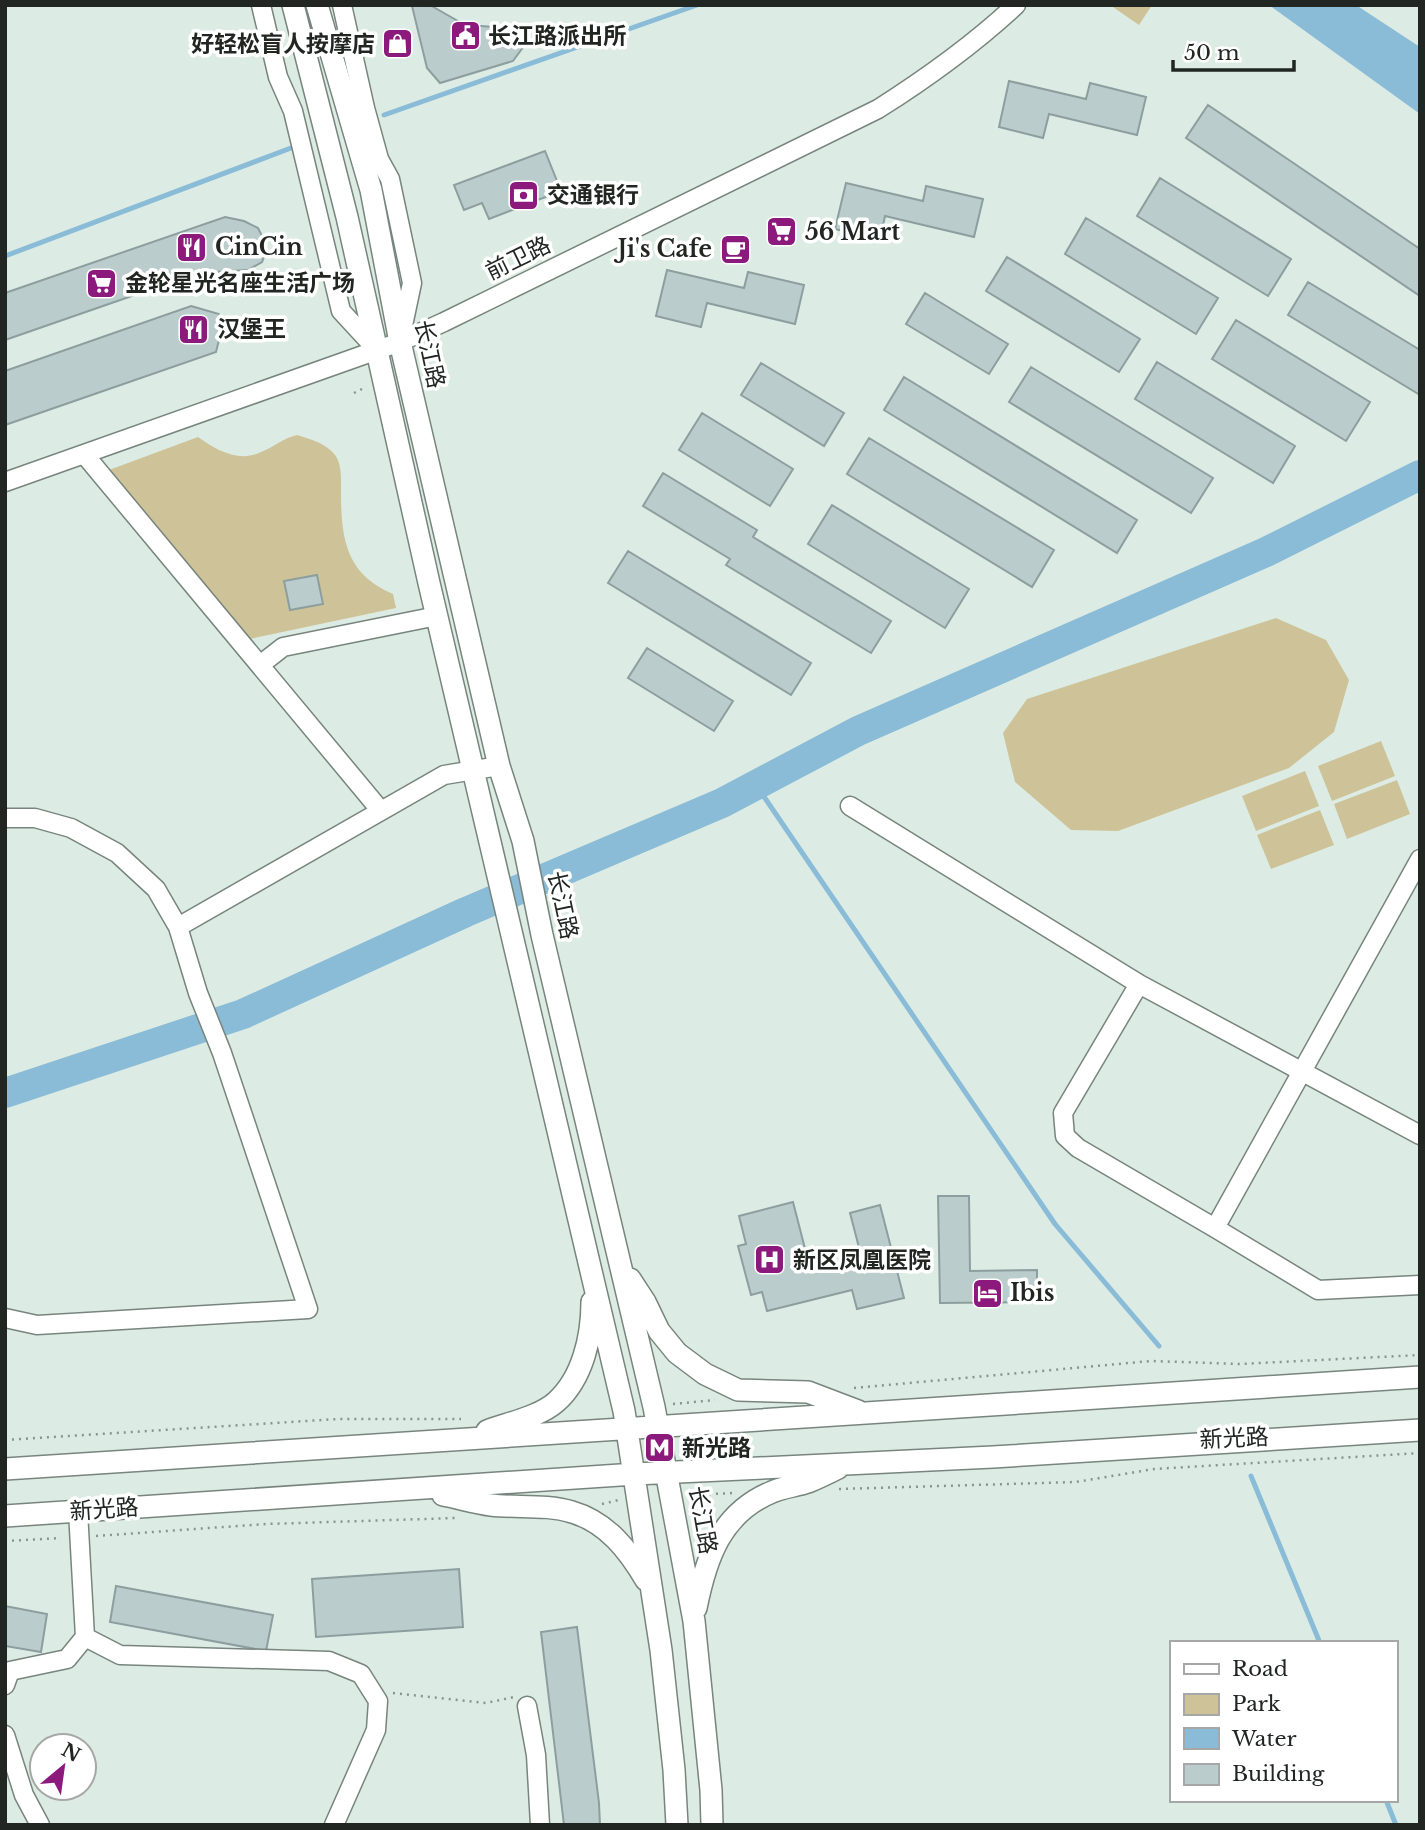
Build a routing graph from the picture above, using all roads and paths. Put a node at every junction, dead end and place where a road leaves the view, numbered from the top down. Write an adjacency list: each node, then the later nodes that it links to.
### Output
1 (261, 5): 7 (street)
2 (293, 5): 7 (main road)
3 (317, 5): 6 (main road, 长江路)
4 (342, 5): 6 (street)
5 (1016, 5): 6 (street, 前卫路)
6 (400, 342): 7 (street, 前卫路); 14 (main road, 长江路)
7 (377, 350): 10 (street, 前卫路); 12 (main road)
8 (362, 389): 9 (path)
9 (354, 393)
10 (84, 454): 11 (street, 前卫路); 13 (street)
11 (5, 482)
12 (437, 616): 13 (street); 15 (main road)
13 (260, 665): 17 (street)
14 (499, 766): 15 (street); 25 (main road, 长江路)
15 (473, 770): 17 (street); 26 (main road)
16 (849, 806): 21 (street)
17 (381, 811): 20 (street)
18 (5, 817): 20 (street)
19 (1420, 859): 22 (street)
20 (178, 927): 28 (street)
21 (1139, 984): 22 (street); 24 (street)
22 (1303, 1071): 23 (street); 24 (street)
23 (1420, 1135)
24 (1215, 1227): 27 (street)
25 (621, 1265): 30 (main road); 31 (main road, 长江路)
26 (593, 1275): 32 (main road); 34 (main road)
27 (1420, 1285)
28 (5, 1318)
29 (1420, 1377): 30 (main road, 新光路)
30 (866, 1414): 31 (main road, 新光路)
31 (659, 1426): 32 (main road, 新光路); 38 (main road, 长江路)
32 (627, 1429): 34 (main road, 新光路); 39 (main road)
33 (1420, 1430): 36 (main road, 新光路)
34 (468, 1439): 37 (main road, 新光路)
35 (1420, 1453): 41 (path, 新光路)
36 (848, 1464): 38 (main road, 新光路); 52 (main road)
37 (5, 1469)
38 (668, 1472): 39 (main road, 新光路); 44 (main road, 长江路)
39 (635, 1474): 40 (main road, 新光路); 43 (main road)
40 (417, 1489): 45 (main road, 新光路); 46 (main road)
41 (839, 1489)
42 (734, 1493): 44 (path)
43 (638, 1496): 46 (path); 51 (main road)
44 (671, 1496): 52 (main road, 长江路)
45 (78, 1511): 47 (main road, 新光路); 49 (street)
46 (572, 1511): 51 (main road)
47 (5, 1516)
48 (464, 1518): 49 (path, 新光路)
49 (79, 1537): 50 (path, 新光路); 53 (street)
50 (5, 1541)
51 (652, 1590): 61 (main road)
52 (694, 1620): 62 (main road, 长江路)
53 (85, 1637): 54 (street); 55 (street)
54 (7, 1676)
55 (378, 1701): 56 (path); 59 (street)
56 (527, 1706): 60 (street)
57 (5, 1735): 58 (street)
58 (40, 1825)
59 (334, 1825)
60 (540, 1825)
61 (677, 1825)
62 (712, 1825)

